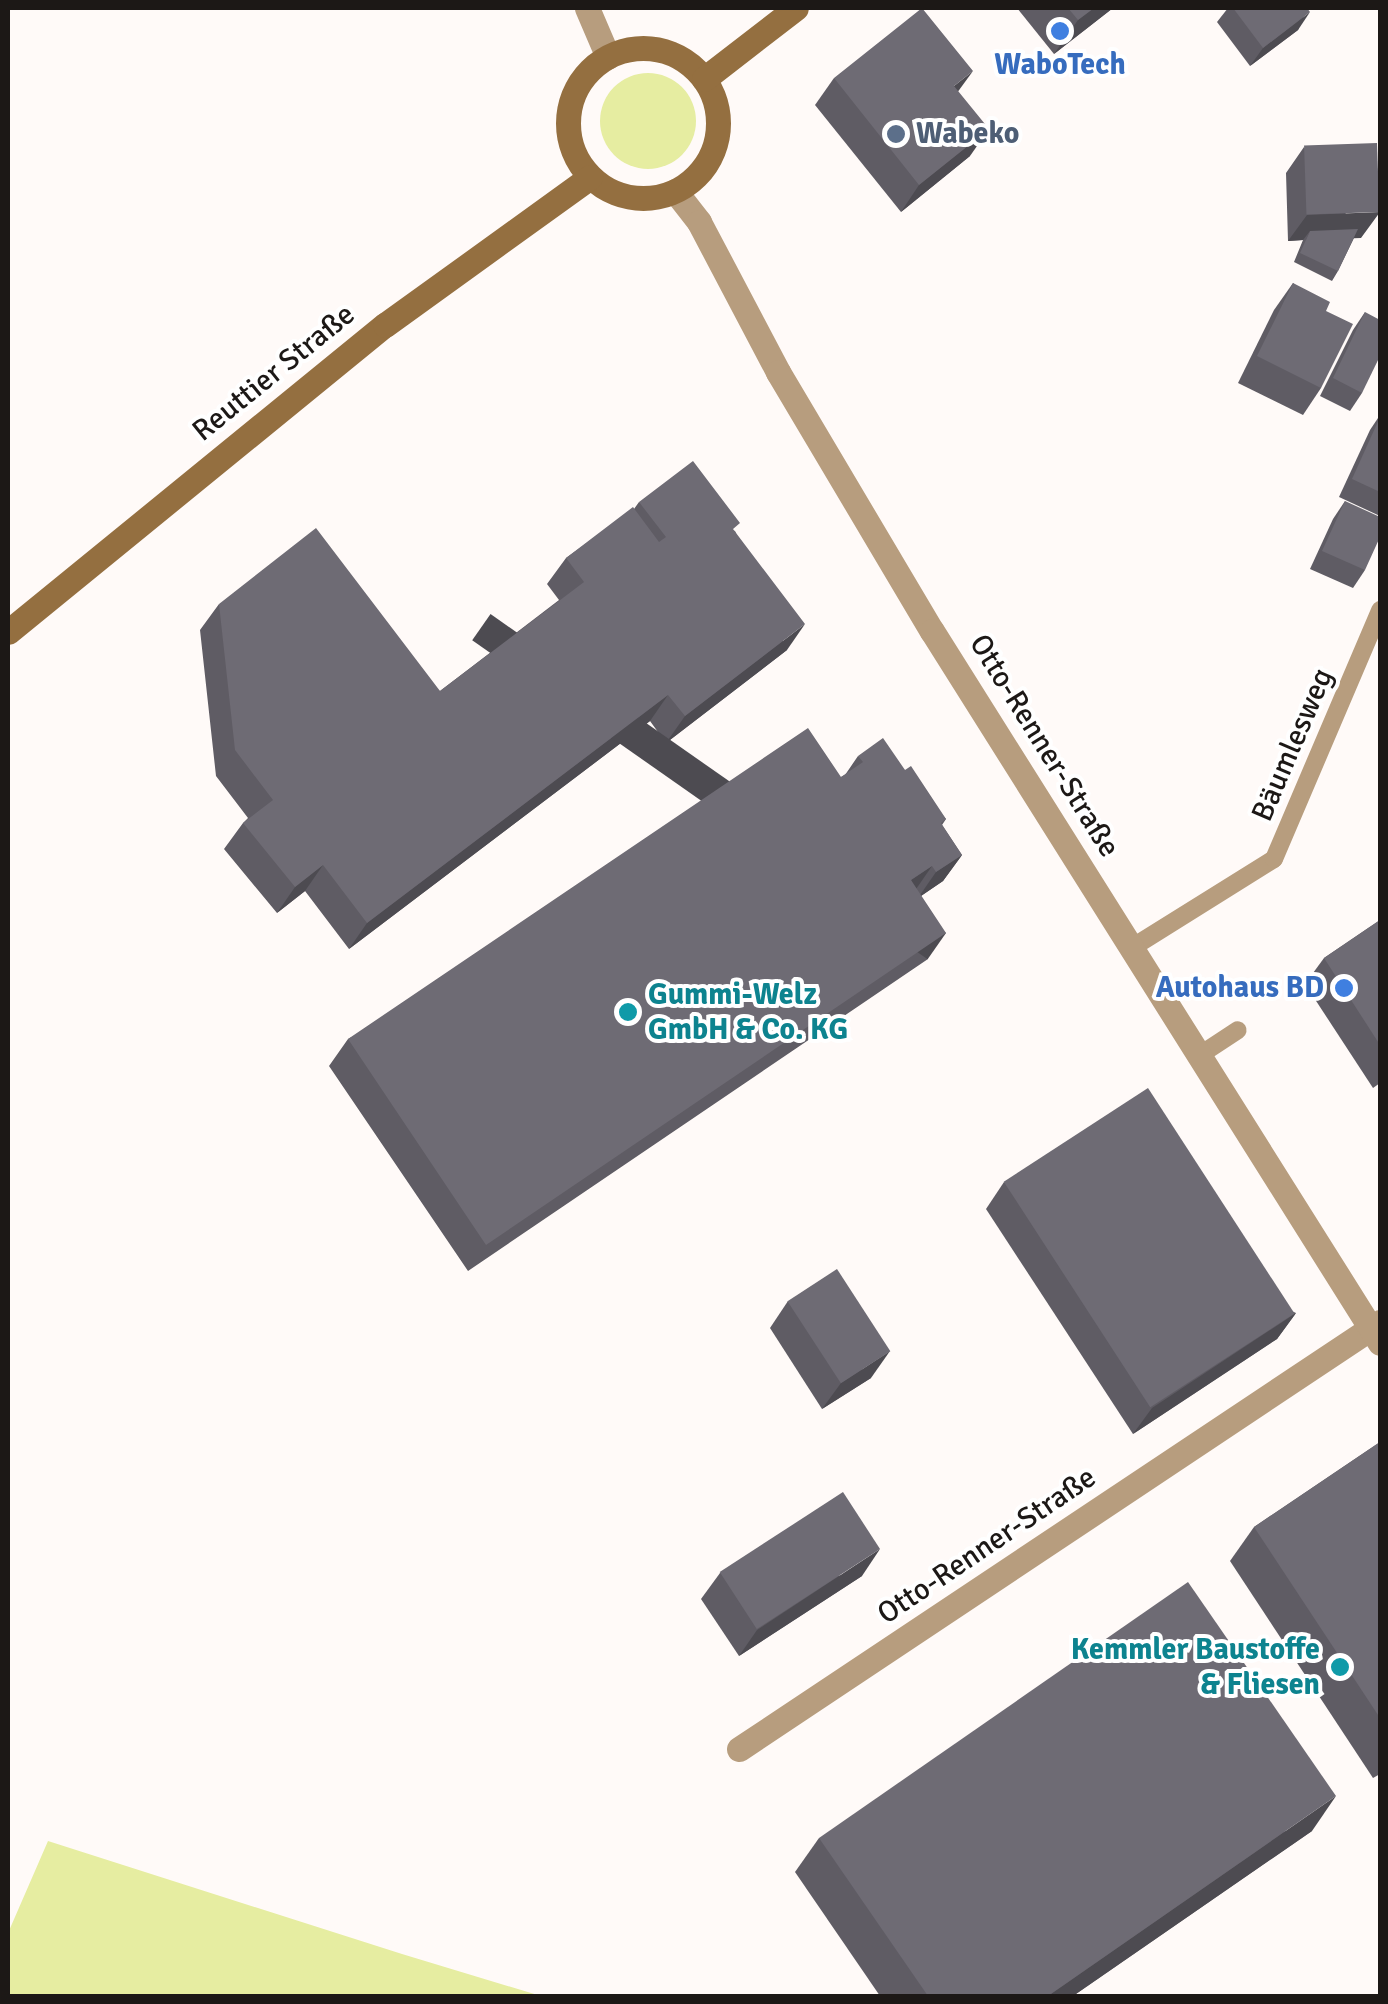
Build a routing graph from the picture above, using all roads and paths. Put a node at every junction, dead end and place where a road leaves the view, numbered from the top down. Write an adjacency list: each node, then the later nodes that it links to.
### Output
1 (587, 8): 3 (street)
2 (796, 8): 4 (main road)
3 (608, 56): 4 (main road); 5 (main road)
4 (704, 79): 6 (main road)
5 (590, 177): 6 (main road); 8 (main road, Reuttier Straße)
6 (675, 191): 9 (street, Otto-Renner-Straße)
7 (1380, 610): 9 (lane, Bäumlesweg)
8 (8, 632)
9 (1133, 947): 11 (street, Otto-Renner-Straße)
10 (1238, 1030): 11 (lane)
11 (1200, 1055): 12 (street, Otto-Renner-Straße)
12 (1377, 1331): 13 (street, Otto-Renner-Straße)
13 (739, 1749)

